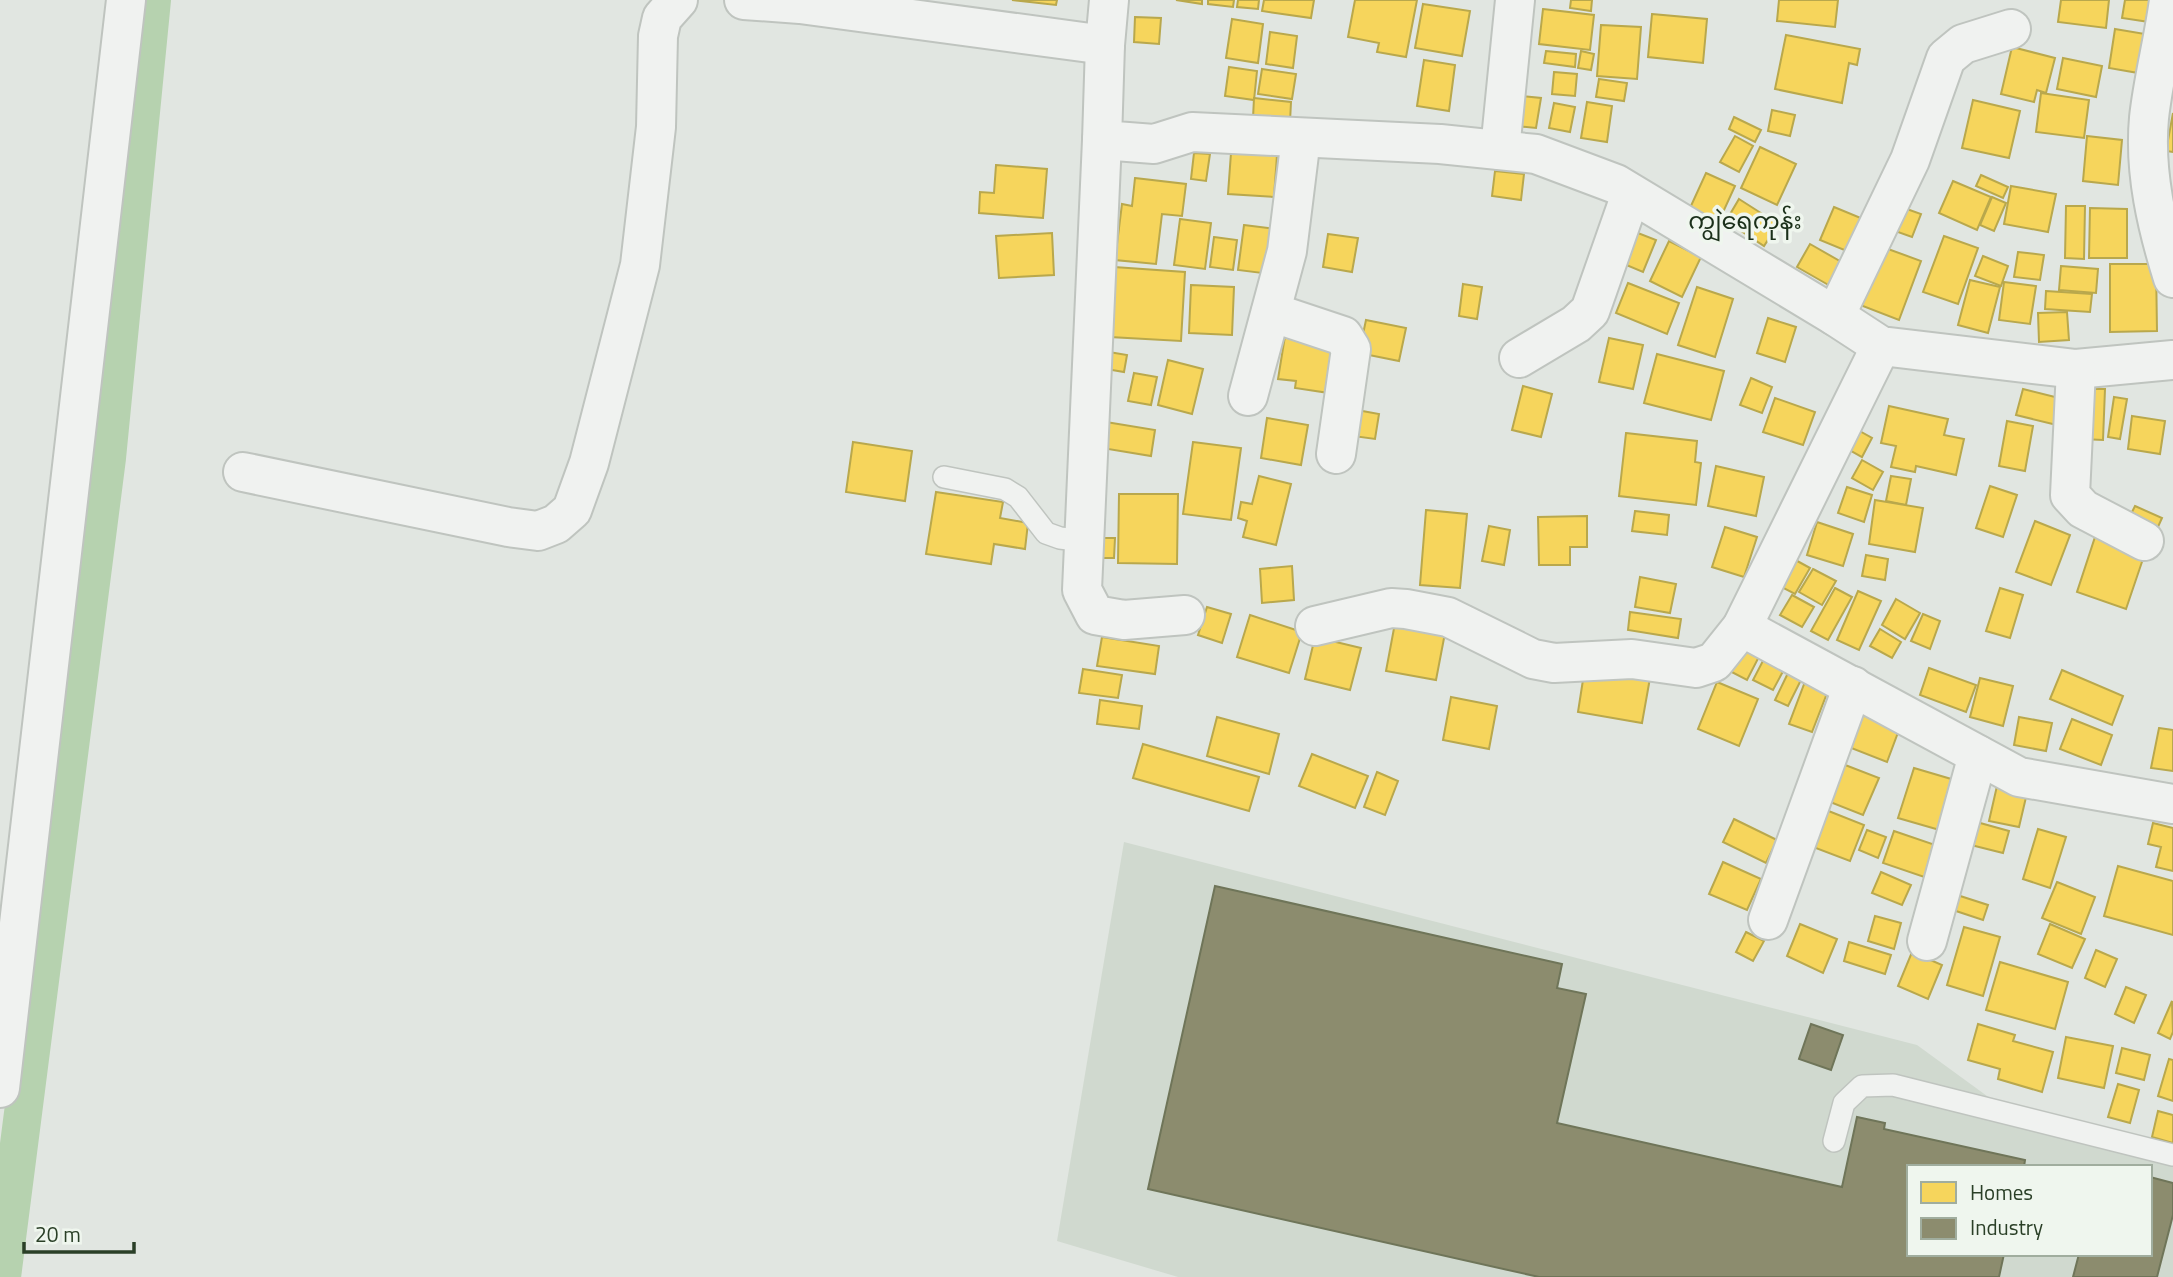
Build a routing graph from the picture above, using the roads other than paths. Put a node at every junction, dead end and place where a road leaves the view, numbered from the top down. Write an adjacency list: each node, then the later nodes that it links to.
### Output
1 (126, 0): 34 (street)
2 (678, 0): 22 (street)
3 (744, 0): 8 (street)
4 (1110, 0): 8 (street)
5 (1515, 0): 11 (street)
6 (2169, 0): 13 (street)
7 (2011, 29): 15 (street)
8 (1105, 45): 10 (street)
9 (1301, 138): 10 (street); 11 (street); 14 (street)
10 (1102, 140): 24 (street)
11 (1500, 150): 12 (street)
12 (1631, 194): 15 (street); 17 (street)
13 (2173, 278)
14 (1270, 312): 20 (street); 21 (street)
15 (1835, 316): 16 (street)
16 (1881, 346): 19 (street); 28 (street)
17 (1519, 358)
18 (2173, 359): 19 (street)
19 (2076, 369): 25 (street)
20 (1248, 396)
21 (1336, 454)
22 (243, 472)
23 (944, 477): 24 (lane)
24 (1085, 541): 26 (street)
25 (2144, 541)
26 (1185, 615)
27 (1315, 626): 28 (street)
28 (1742, 627): 29 (street)
29 (1853, 686): 30 (street); 32 (street)
30 (1978, 755): 31 (street); 33 (street)
31 (2173, 804)
32 (1768, 920)
33 (1927, 941)
34 (0, 1088)
35 (1835, 1141): 36 (lane)
36 (2173, 1155)

